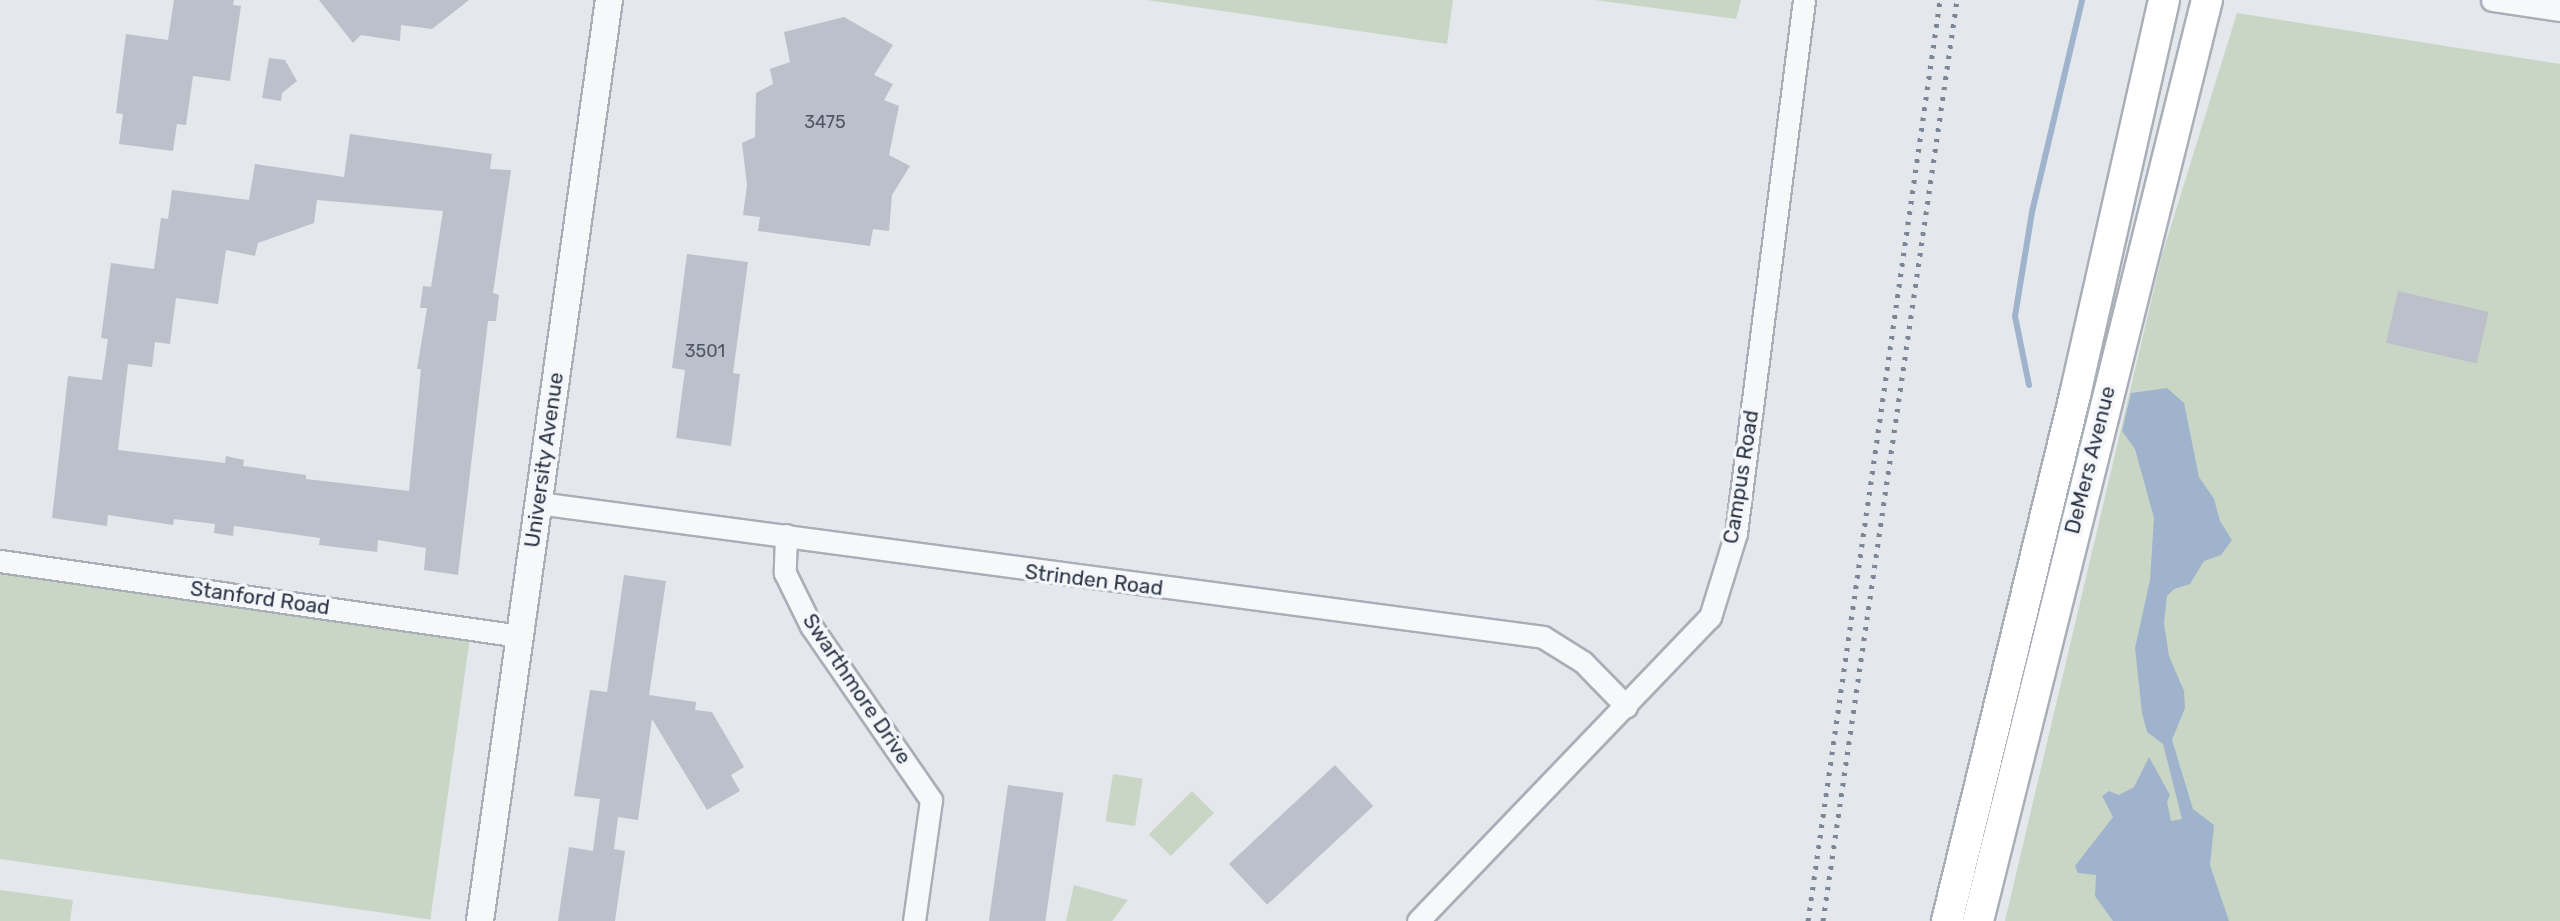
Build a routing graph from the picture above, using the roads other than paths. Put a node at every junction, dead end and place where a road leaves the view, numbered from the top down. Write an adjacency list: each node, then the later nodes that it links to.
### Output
1 (609, 0): 7 (street, University Avenue)
2 (1804, 0): 11 (street, Campus Road)
3 (2164, 0): 15 (main road, DeMers Avenue)
4 (2207, 0): 16 (main road, DeMers Avenue)
5 (2492, 0): 6 (street)
6 (2560, 10)
7 (538, 503): 8 (street, Strinden Road); 10 (street, University Avenue)
8 (786, 535): 11 (street, Strinden Road); 13 (street, Swarthmore Drive)
9 (0, 561): 10 (street, Stanford Road)
10 (520, 636): 12 (street, University Avenue)
11 (1626, 706): 14 (street, Campus Road)
12 (480, 921)
13 (914, 921)
14 (1418, 921)
15 (1947, 921)
16 (1978, 921)

